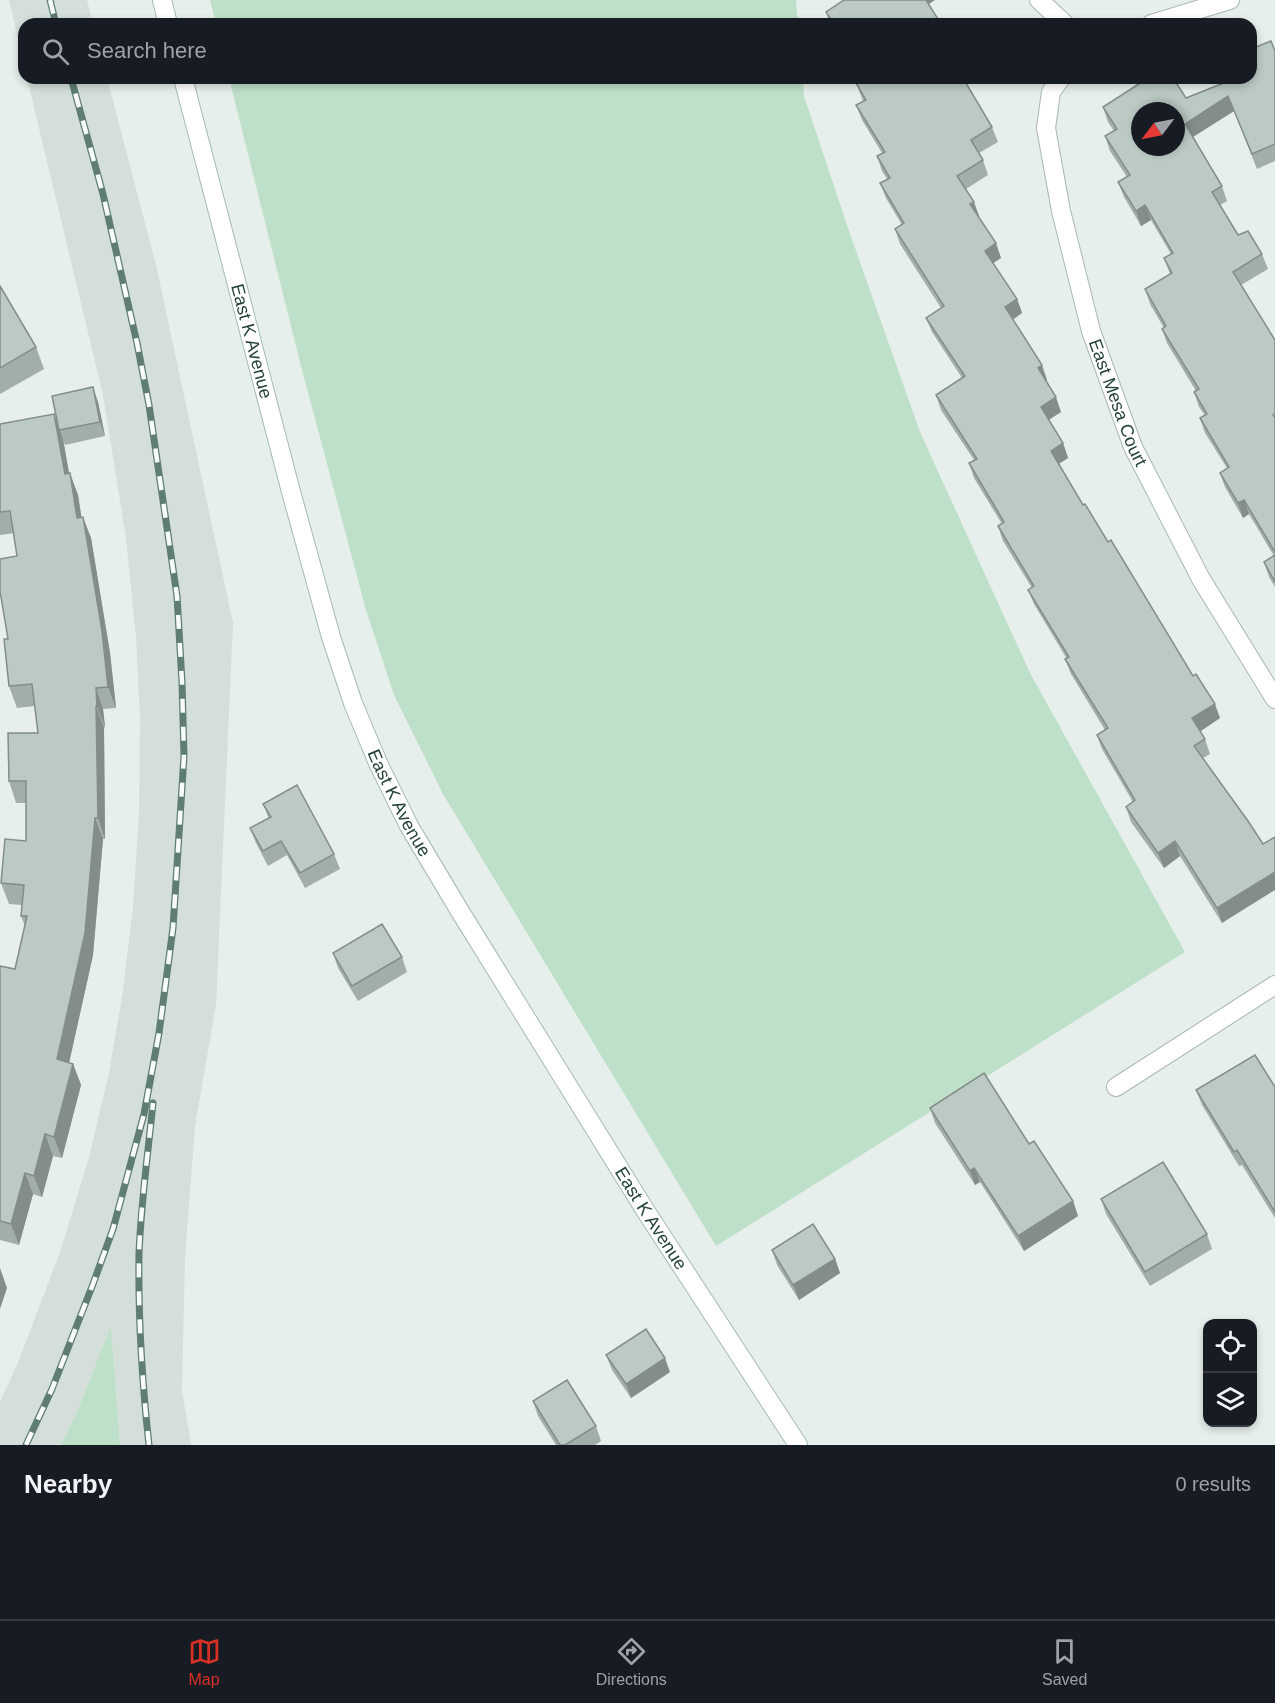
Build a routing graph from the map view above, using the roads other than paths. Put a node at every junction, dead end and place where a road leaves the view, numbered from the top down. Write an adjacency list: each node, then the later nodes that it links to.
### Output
1 (162, 0): 4 (street)
2 (1039, 0): 5 (street)
3 (1230, 0): 6 (street)
4 (166, 18)
5 (1058, 18)
6 (1171, 18)
7 (185, 84): 12 (street, East K Avenue)
8 (1057, 84): 9 (street, East Mesa Court)
9 (1275, 699)
10 (1275, 985): 11 (street)
11 (1116, 1087)
12 (798, 1445)

